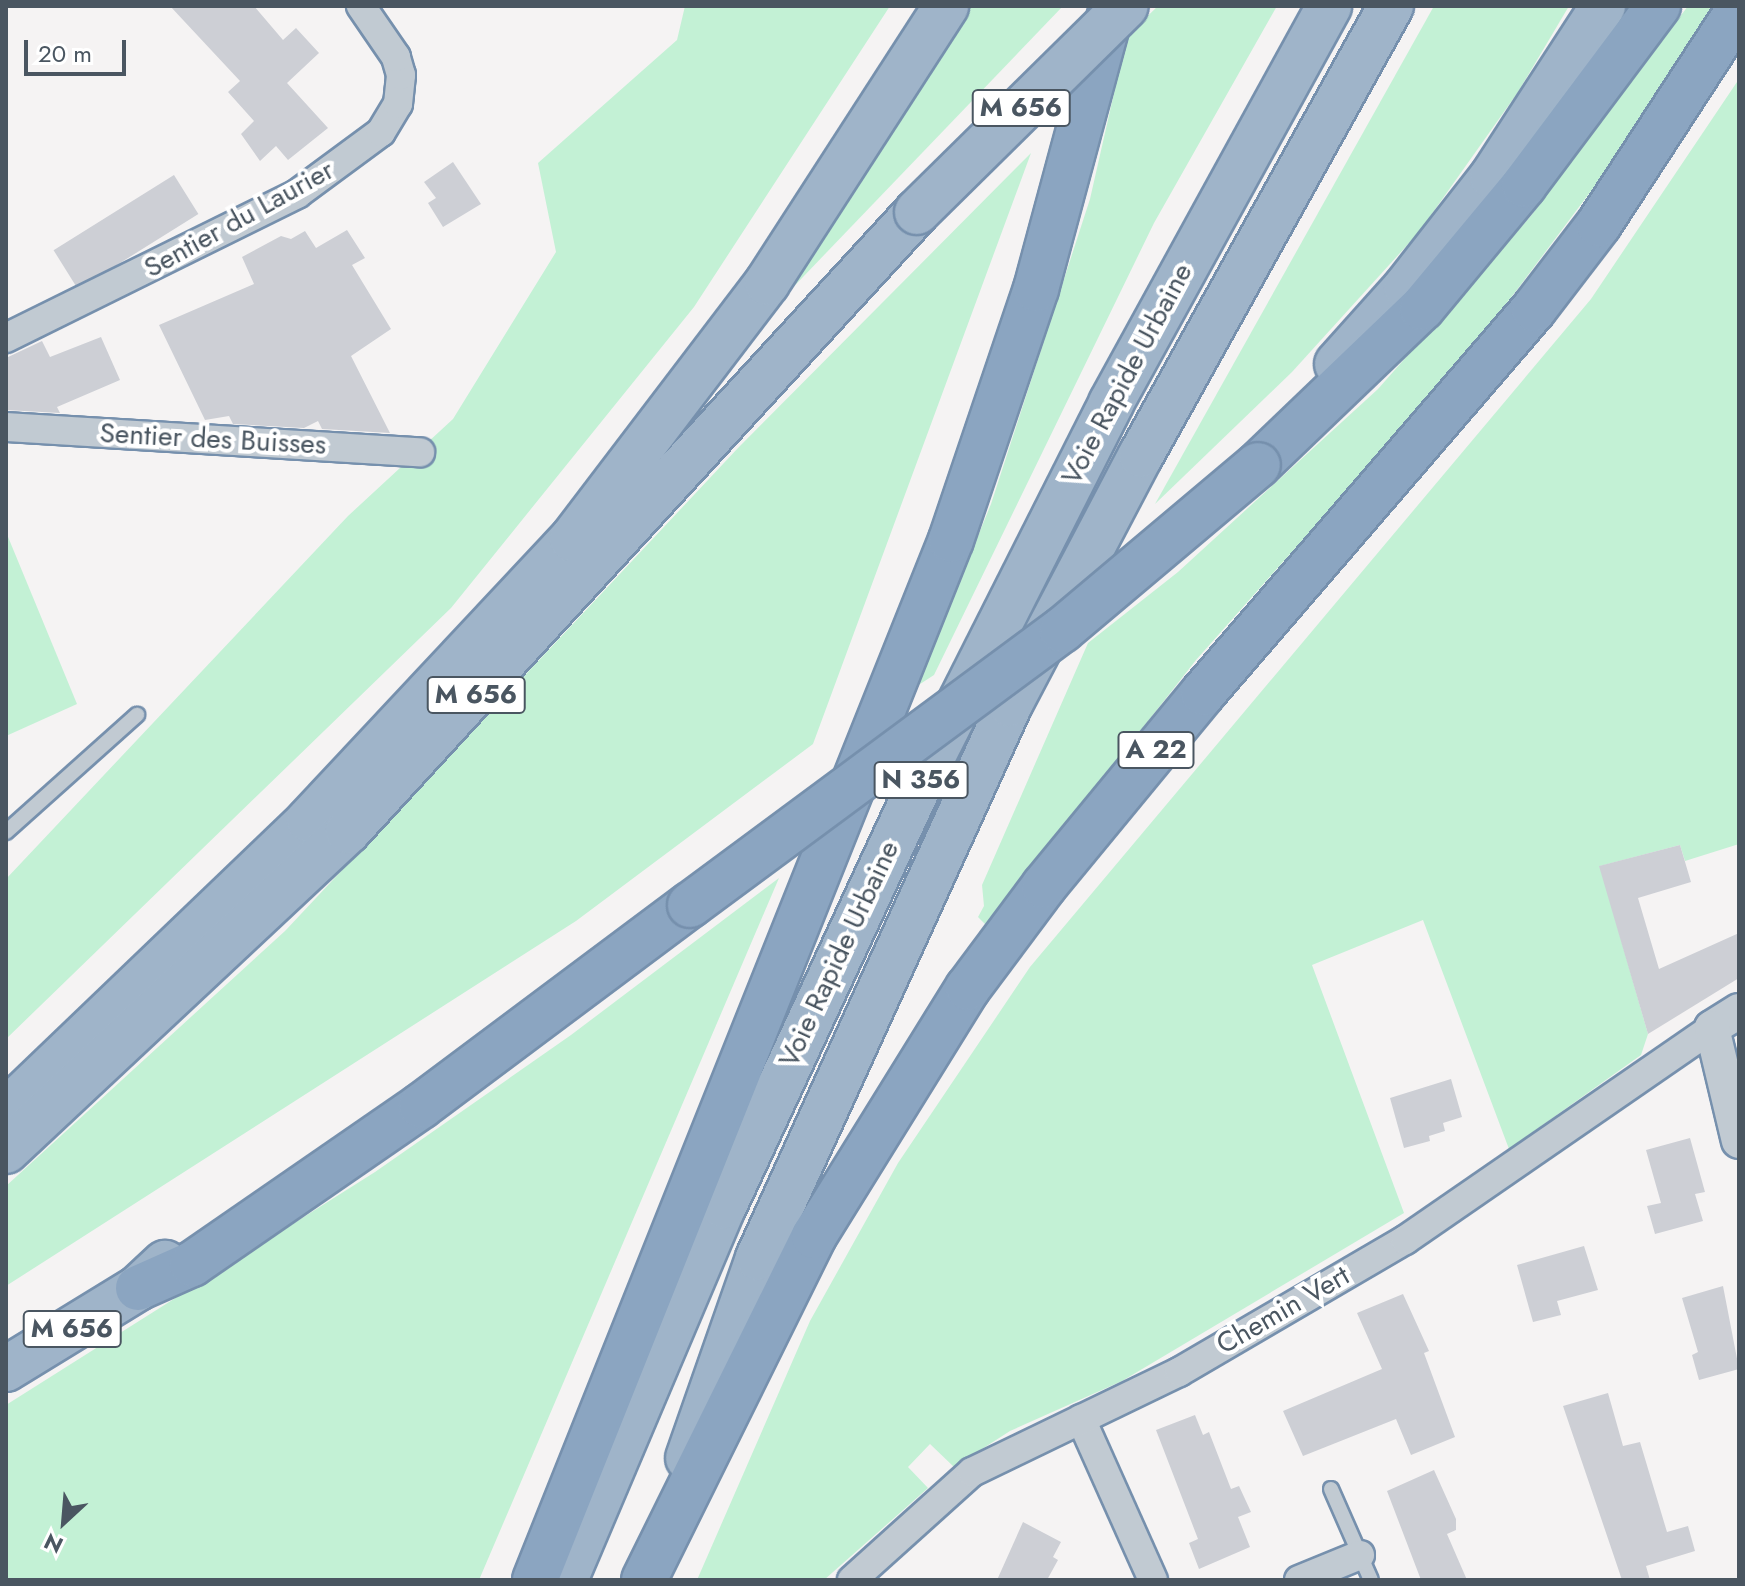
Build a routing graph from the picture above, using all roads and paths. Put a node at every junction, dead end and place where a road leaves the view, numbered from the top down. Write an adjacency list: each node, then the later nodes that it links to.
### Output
1 (361, 6): 10 (street, Sentier du Laurier)
2 (946, 6): 17 (highway)
3 (1113, 6): 25 (highway)
4 (1126, 6): 19 (highway, M 656, bridge)
5 (1329, 6): 26 (highway, Voie Rapide Urbaine / N 356)
6 (1391, 6): 23 (highway, Voie Rapide Urbaine / N 356)
7 (1603, 6): 13 (highway)
8 (1658, 6): 13 (highway)
9 (1739, 9): 23 (highway, A 22)
10 (6, 338)
11 (6, 427): 12 (street, Sentier des Buisses)
12 (420, 452)
13 (1252, 459): 20 (highway, M 656, bridge)
14 (137, 715): 15 (lane)
15 (6, 832)
16 (1725, 1020): 18 (street); 21 (street, Chemin Vert)
17 (6, 1111)
18 (1739, 1141)
19 (6, 1151)
20 (6, 1369)
21 (1081, 1419): 27 (street, Chemin Vert); 28 (street)
22 (1331, 1489): 24 (lane)
23 (650, 1564)
24 (1366, 1568): 29 (street)
25 (535, 1580)
26 (565, 1580)
27 (852, 1580)
28 (1153, 1580)
29 (1299, 1580)

